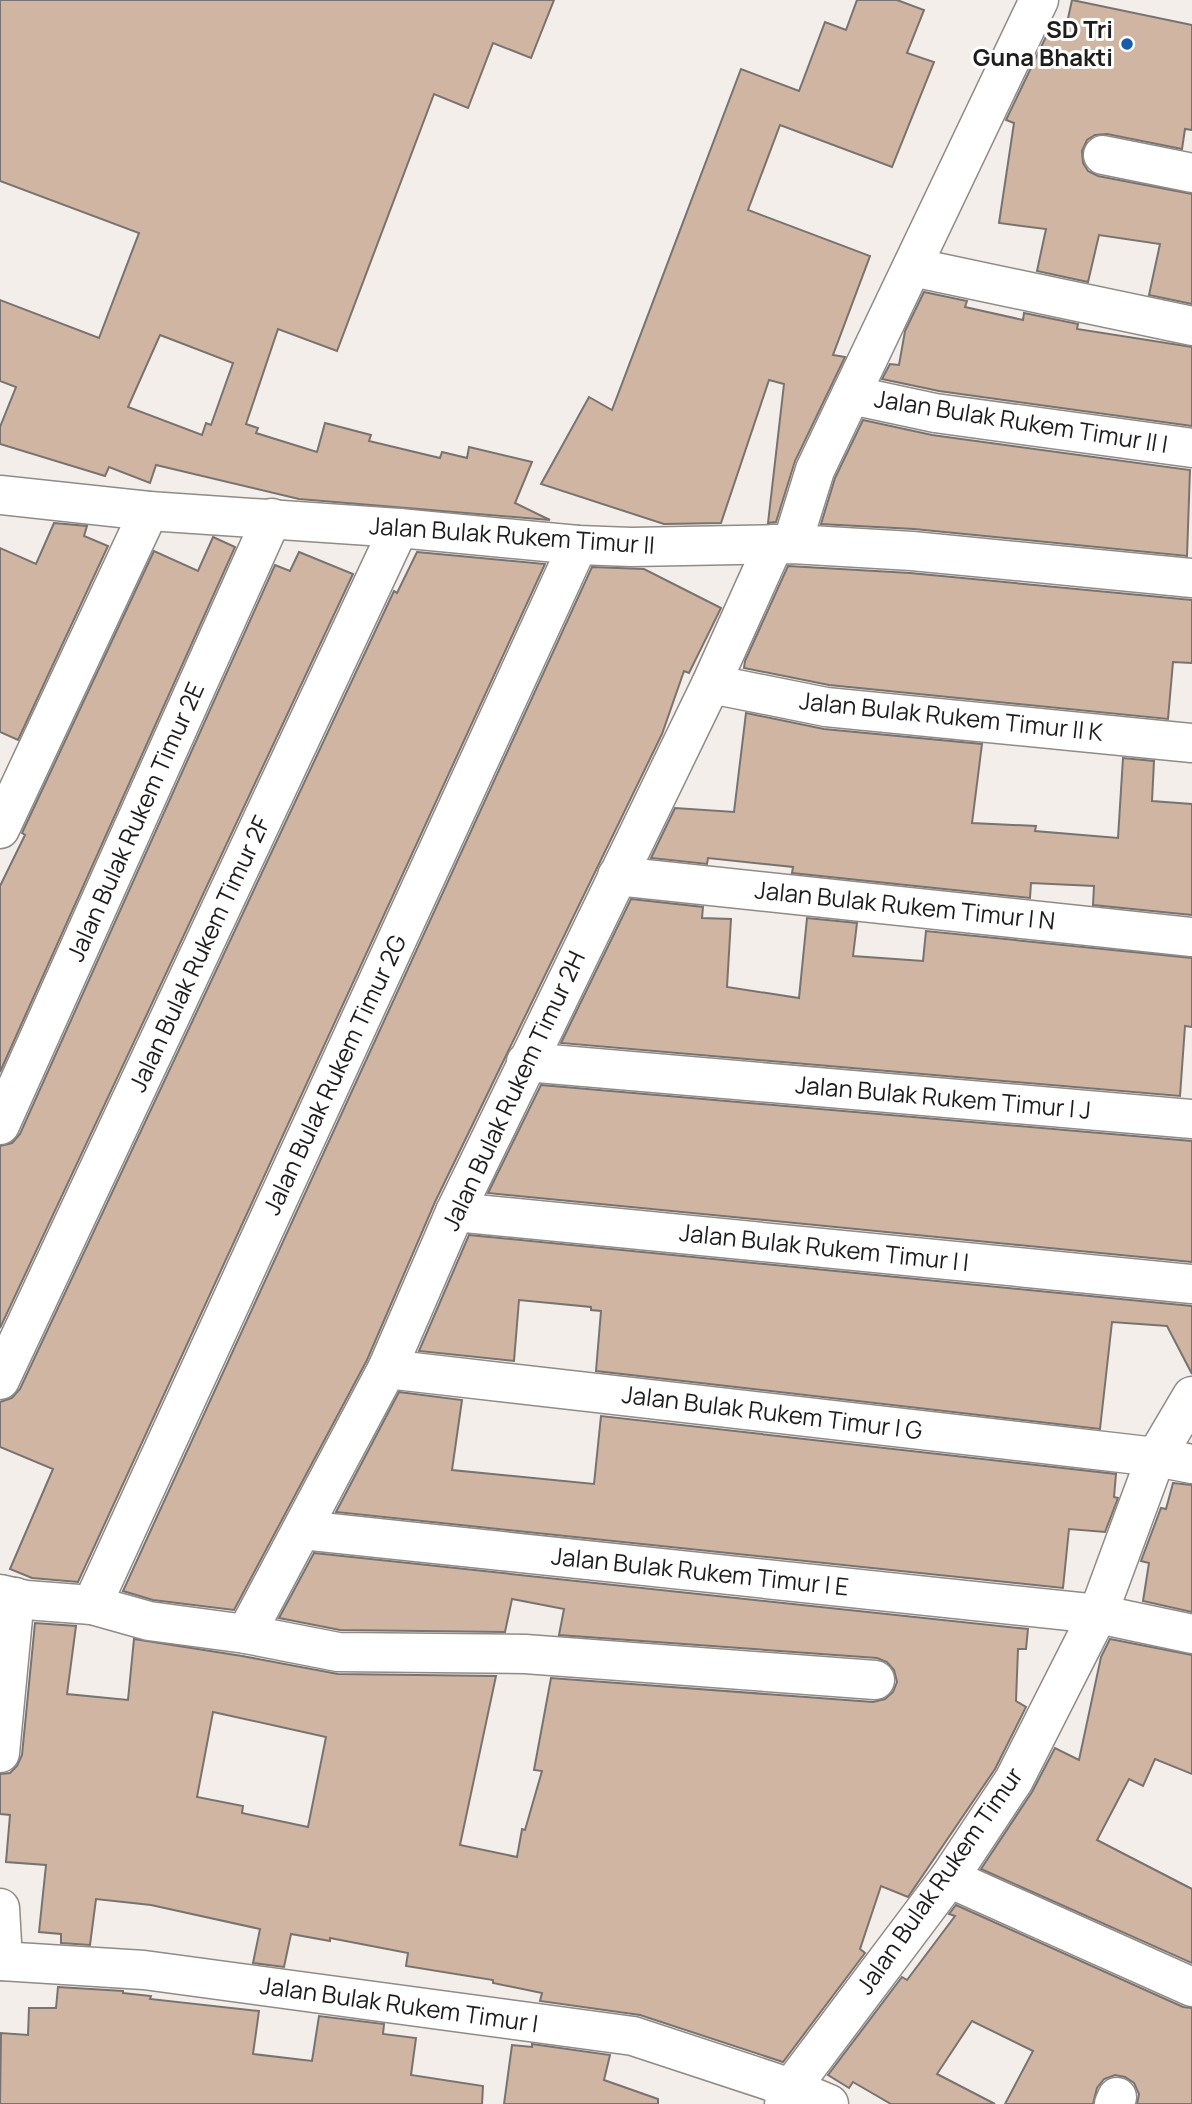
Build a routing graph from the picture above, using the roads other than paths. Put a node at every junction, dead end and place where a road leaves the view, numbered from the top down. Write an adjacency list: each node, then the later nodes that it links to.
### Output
1 (1039, 0): 4 (street, Jalan Bulak Rukem Timur 2H)
2 (1103, 155): 3 (street)
3 (1192, 173)
4 (912, 267): 5 (street); 6 (street, Jalan Bulak Rukem Timur 2H)
5 (1192, 326)
6 (851, 395): 7 (street, Jalan Bulak Rukem Timur II I); 12 (street, Jalan Bulak Rukem Timur 2H)
7 (1192, 448)
8 (0, 495): 9 (street, Jalan Bulak Rukem Timur II)
9 (149, 511): 10 (street, Jalan Bulak Rukem Timur II); 17 (street)
10 (272, 519): 11 (street, Jalan Bulak Rukem Timur II); 22 (street, Jalan Bulak Rukem Timur 2E)
11 (399, 528): 13 (street, Jalan Bulak Rukem Timur II); 26 (street, Jalan Bulak Rukem Timur 2F)
12 (783, 544): 13 (street, Jalan Bulak Rukem Timur II); 14 (street, Jalan Bulak Rukem Timur II); 15 (street, Jalan Bulak Rukem Timur 2H)
13 (579, 545): 31 (street, Jalan Bulak Rukem Timur 2G)
14 (1192, 578)
15 (711, 684): 16 (street, Jalan Bulak Rukem Timur II K); 18 (street, Jalan Bulak Rukem Timur 2H)
16 (1192, 743)
17 (0, 829)
18 (617, 876): 19 (street, Jalan Bulak Rukem Timur I N); 20 (street, Jalan Bulak Rukem Timur 2H)
19 (1192, 937)
20 (527, 1062): 21 (street, Jalan Bulak Rukem Timur I J); 23 (street, Jalan Bulak Rukem Timur 2H)
21 (1192, 1119)
22 (0, 1125)
23 (455, 1212): 24 (street, Jalan Bulak Rukem Timur I I); 25 (street, Jalan Bulak Rukem Timur 2H)
24 (1192, 1284)
25 (387, 1369): 28 (street, Jalan Bulak Rukem Timur I G); 29 (street, Jalan Bulak Rukem Timur 2H)
26 (0, 1380)
27 (1192, 1396): 28 (street, Jalan Bulak Rukem Timur)
28 (1174, 1461): 32 (street, Jalan Bulak Rukem Timur)
29 (302, 1530): 32 (street, Jalan Bulak Rukem Timur I E); 33 (street, Jalan Bulak Rukem Timur 2H)
30 (7, 1596): 31 (street); 36 (street)
31 (92, 1605): 33 (street)
32 (1098, 1614): 34 (street, Jalan Bulak Rukem Timur I E); 37 (street, Jalan Bulak Rukem Timur)
33 (246, 1634): 35 (street)
34 (1192, 1634)
35 (875, 1680)
36 (0, 1753)
37 (949, 1878): 40 (street); 41 (street, Jalan Bulak Rukem Timur)
38 (0, 1908): 39 (street)
39 (2, 1961): 41 (street, Jalan Bulak Rukem Timur I)
40 (1192, 1987)
41 (787, 2096): 42 (street, Jalan Bulak Rukem Timur I)
42 (829, 2104)

